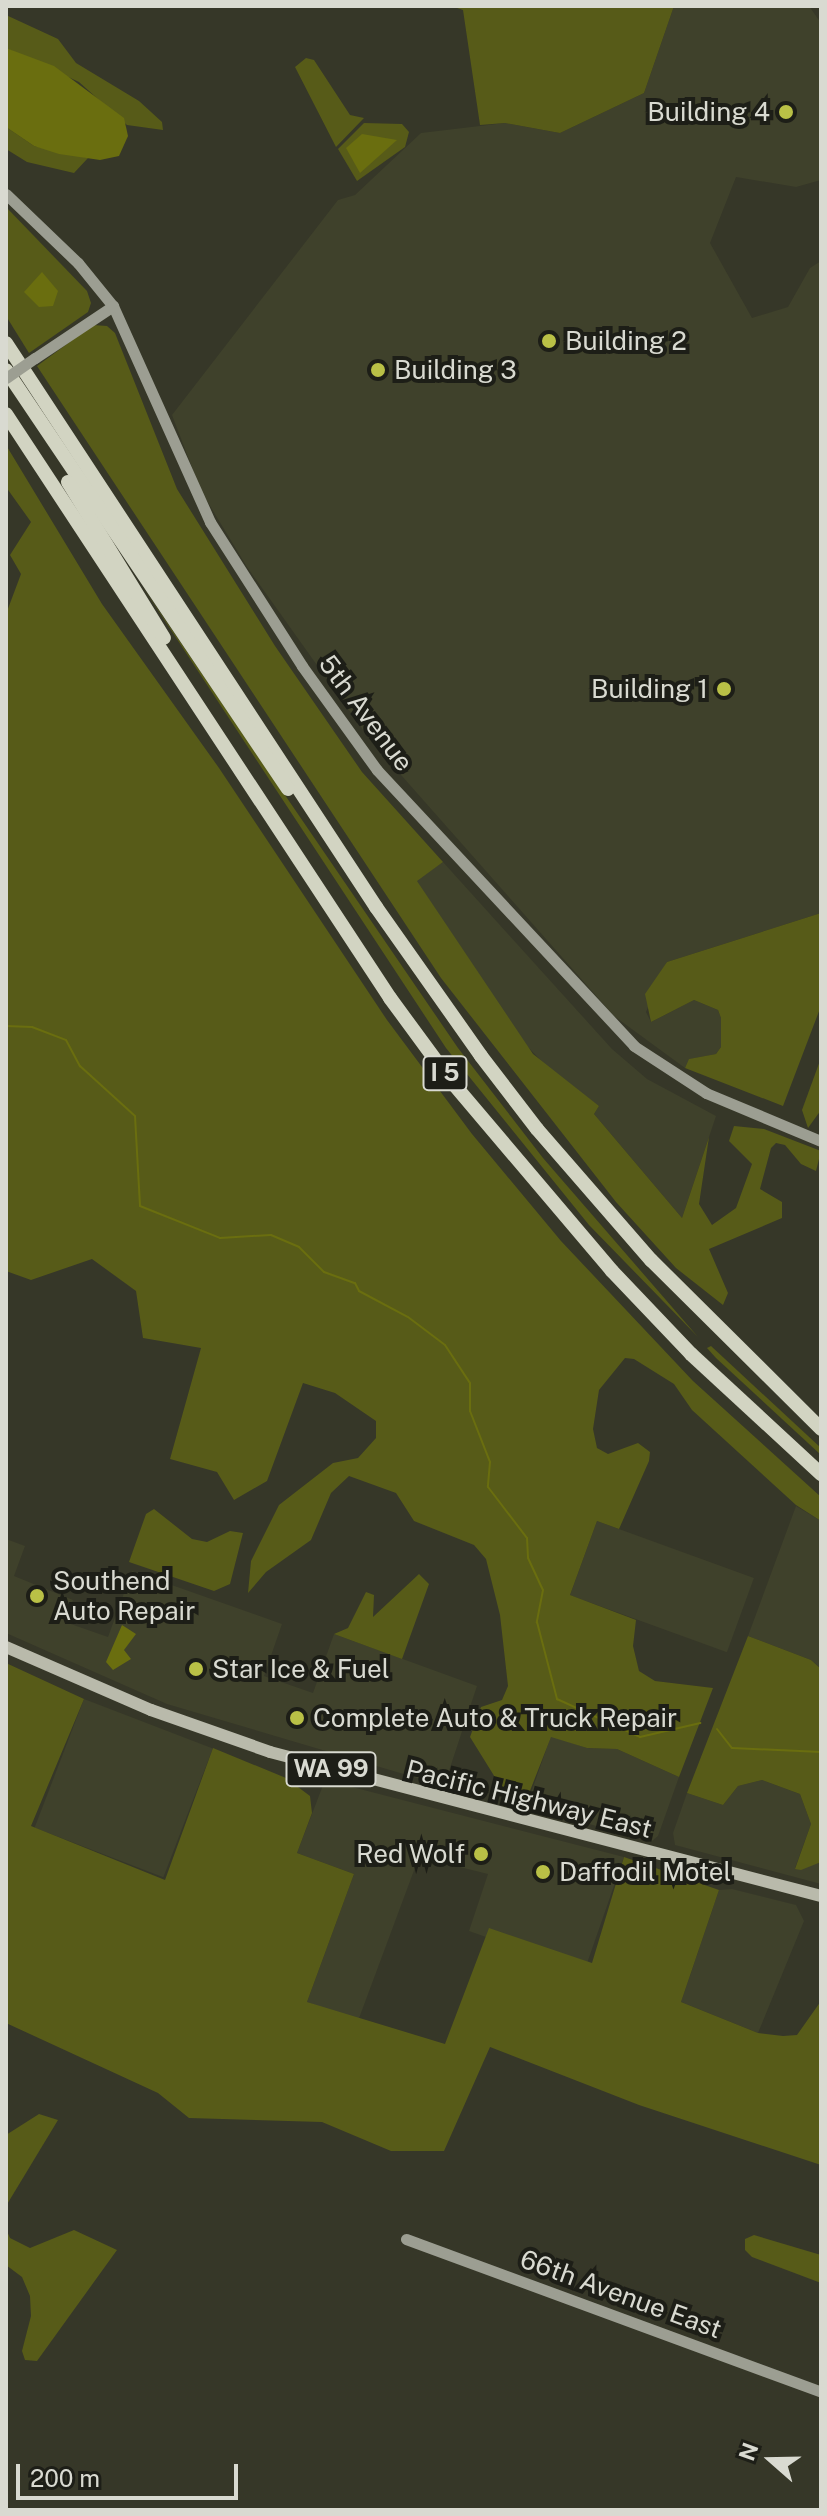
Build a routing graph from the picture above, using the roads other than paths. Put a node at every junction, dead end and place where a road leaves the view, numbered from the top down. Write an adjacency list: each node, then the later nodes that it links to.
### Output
1 (6, 194): 2 (street, 5th Avenue)
2 (113, 306): 7 (street, bridge); 12 (street, 5th Avenue)
3 (6, 336): 6 (highway)
4 (6, 343): 6 (highway, I 5)
5 (6, 370): 11 (highway, I 5)
6 (27, 375): 11 (highway, I 5)
7 (6, 378)
8 (6, 385): 10 (highway, I 5)
9 (6, 414): 10 (highway, I 5)
10 (239, 770): 14 (highway, I 5)
11 (376, 907): 13 (highway, I 5)
12 (821, 1141)
13 (821, 1429)
14 (821, 1474)
15 (6, 1647): 16 (main road, Pacific Highway East / WA 99)
16 (821, 1896)
17 (406, 2239): 18 (street, 66th Avenue East)
18 (821, 2392)

